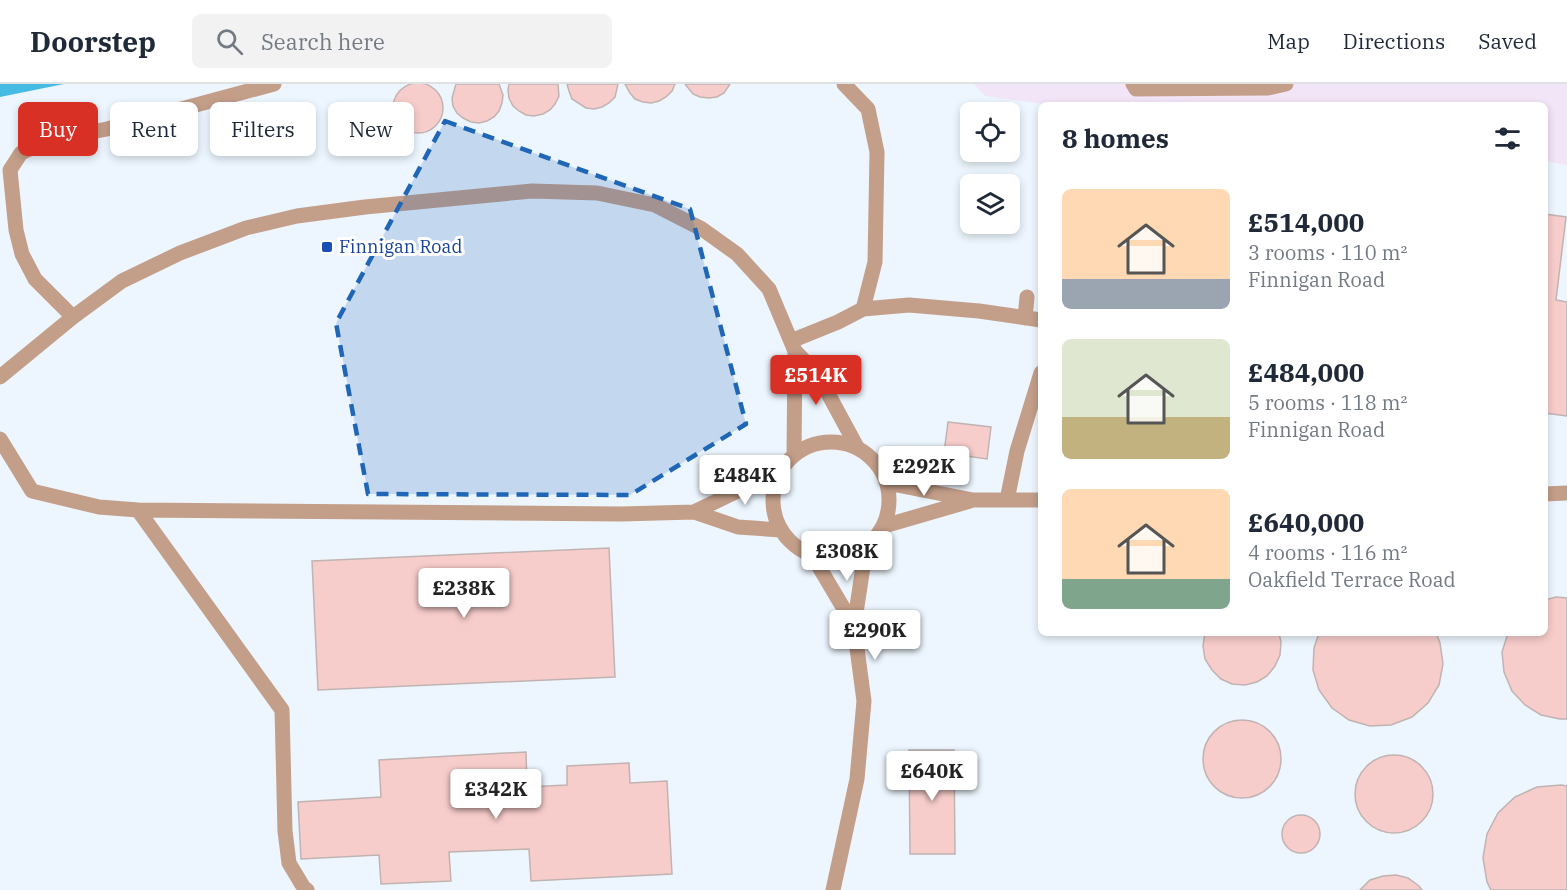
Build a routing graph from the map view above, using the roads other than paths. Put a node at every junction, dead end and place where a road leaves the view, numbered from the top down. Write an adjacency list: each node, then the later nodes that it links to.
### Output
1 (274, 84): 8 (street)
2 (844, 84): 7 (street)
3 (1286, 84): 4 (street)
4 (1207, 86): 5 (street)
5 (1134, 87)
6 (1027, 297): 9 (street)
7 (863, 309): 9 (street); 11 (street)
8 (73, 317): 11 (street); 12 (street)
9 (1025, 318): 10 (street)
10 (1038, 320)
11 (793, 346): 15 (street); 16 (street)
12 (0, 377)
13 (1038, 383): 22 (street)
14 (0, 440): 24 (street)
15 (856, 447): 16 (street); 18 (street)
16 (794, 455): 17 (street)
17 (781, 470): 25 (street); 27 (street)
18 (887, 483): 21 (street); 26 (street)
19 (1567, 493): 20 (street)
20 (1548, 494)
21 (973, 500): 22 (street); 26 (street)
22 (1007, 500): 23 (street)
23 (1038, 500)
24 (138, 510): 25 (street); 31 (street)
25 (694, 512): 27 (street)
26 (884, 526): 28 (street)
27 (781, 530): 29 (street)
28 (866, 547): 29 (street); 30 (street)
29 (812, 555): 30 (street)
30 (854, 626): 32 (street)
31 (307, 890)
32 (832, 890)

